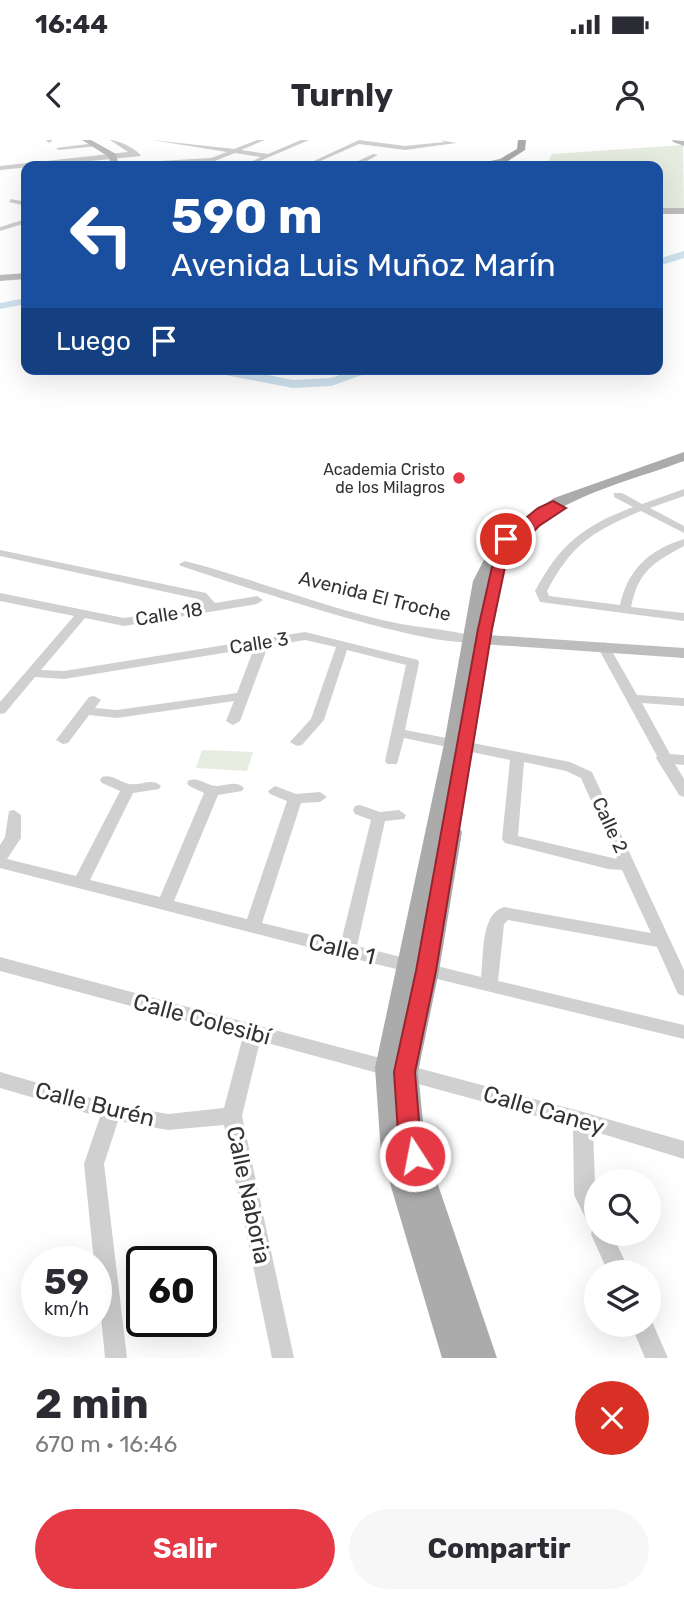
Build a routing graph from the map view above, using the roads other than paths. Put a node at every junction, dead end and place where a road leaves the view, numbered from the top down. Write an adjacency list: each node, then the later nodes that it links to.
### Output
1 (86, 140): 14 (street)
2 (155, 140): 15 (street)
3 (206, 140): 15 (street)
4 (262, 140): 18 (street)
5 (306, 140): 22 (street)
6 (443, 140): 12 (street)
7 (522, 140): 30 (main road)
8 (532, 140): 31 (main road)
9 (676, 140): 13 (street)
10 (116, 141): 11 (street); 19 (street)
11 (128, 141)
12 (361, 141): 28 (street)
13 (684, 144)
14 (96, 145): 16 (street); 21 (street)
15 (193, 145): 17 (street); 18 (street)
16 (59, 148)
17 (179, 151)
18 (236, 151): 22 (street); 26 (street)
19 (137, 153): 21 (street); 25 (street)
20 (375, 155): 29 (street)
21 (113, 156): 23 (street); 24 (street)
22 (269, 156): 27 (street)
23 (61, 161)
24 (114, 161)
25 (140, 161)
26 (194, 161)
27 (256, 161)
28 (316, 161)
29 (363, 161)
30 (492, 161)
31 (508, 161)
32 (19, 165): 33 (street)
33 (0, 168)
34 (11, 201): 35 (street)
35 (21, 203)
36 (21, 223): 37 (street)
37 (0, 229)
38 (676, 461): 52 (main road)
39 (684, 492): 41 (street)
40 (618, 495): 41 (street)
41 (643, 508): 42 (street); 49 (street)
42 (684, 530)
43 (684, 542): 49 (street)
44 (0, 554): 48 (street)
45 (185, 564): 52 (street, Avenida El Troche)
46 (0, 597): 50 (street, Calle 18)
47 (257, 600): 48 (street, Calle 18)
48 (212, 607): 50 (street, Calle 18)
49 (625, 608): 51 (street)
50 (81, 615): 57 (street)
51 (684, 617)
52 (478, 640): 55 (street, Avenida El Troche); 66 (main road)
53 (263, 642): 54 (street, Calle 3); 57 (street, Calle 3); 58 (street)
54 (343, 644): 63 (street, Calle 3); 65 (street)
55 (603, 646): 56 (street, Avenida El Troche); 59 (street)
56 (684, 653)
57 (32, 673): 61 (street)
58 (242, 696): 62 (street); 64 (street)
59 (633, 699): 60 (street); 68 (street)
60 (684, 702)
61 (0, 710)
62 (233, 721)
63 (398, 733): 66 (street, Calle 2); 70 (street)
64 (63, 740)
65 (297, 742)
66 (460, 745): 67 (street, Calle 2); 94 (main road)
67 (517, 757): 87 (street, Calle 2); 87 (street)
68 (663, 758): 69 (street); 78 (street)
69 (684, 760)
70 (392, 761)
71 (107, 780): 75 (street)
72 (194, 783): 76 (street)
73 (153, 786): 75 (street)
74 (237, 788): 76 (street)
75 (128, 789): 88 (street)
76 (212, 791): 89 (street)
77 (275, 791): 80 (street)
78 (684, 792)
79 (320, 797): 80 (street)
80 (295, 800): 90 (street)
81 (360, 810): 84 (street)
82 (14, 815): 85 (street)
83 (399, 815): 84 (street)
84 (379, 817): 92 (street)
85 (0, 857)
86 (0, 863): 88 (street, Calle 1)
87 (629, 865): 91 (street, Calle 2)
88 (80, 883): 89 (street, Calle 1)
89 (165, 904): 90 (street, Calle 1)
90 (253, 926): 92 (street, Calle 1)
91 (663, 942): 95 (street); 96 (street, Calle 2)
92 (346, 951): 94 (street, Calle 1)
93 (0, 964): 98 (street, Calle Colesibí)
94 (418, 968): 95 (street, Calle 1); 99 (main road)
95 (489, 986): 97 (street, Calle 1)
96 (684, 989)
97 (684, 1032)
98 (253, 1033): 99 (street, Calle Colesibí); 102 (street, Calle Naboria)
99 (397, 1070): 103 (street, Calle Caney); 109 (main road); 110 (main road)
100 (0, 1080): 101 (street, Calle Burén)
101 (111, 1112): 102 (street, Calle Burén); 107 (street)
102 (232, 1116): 108 (street, Calle Naboria)
103 (583, 1120): 104 (street, Calle Caney); 105 (street)
104 (684, 1150)
105 (584, 1195)
106 (647, 1337): 111 (street)
107 (116, 1358)
108 (283, 1358)
109 (459, 1358)
110 (480, 1358)
111 (657, 1358)

